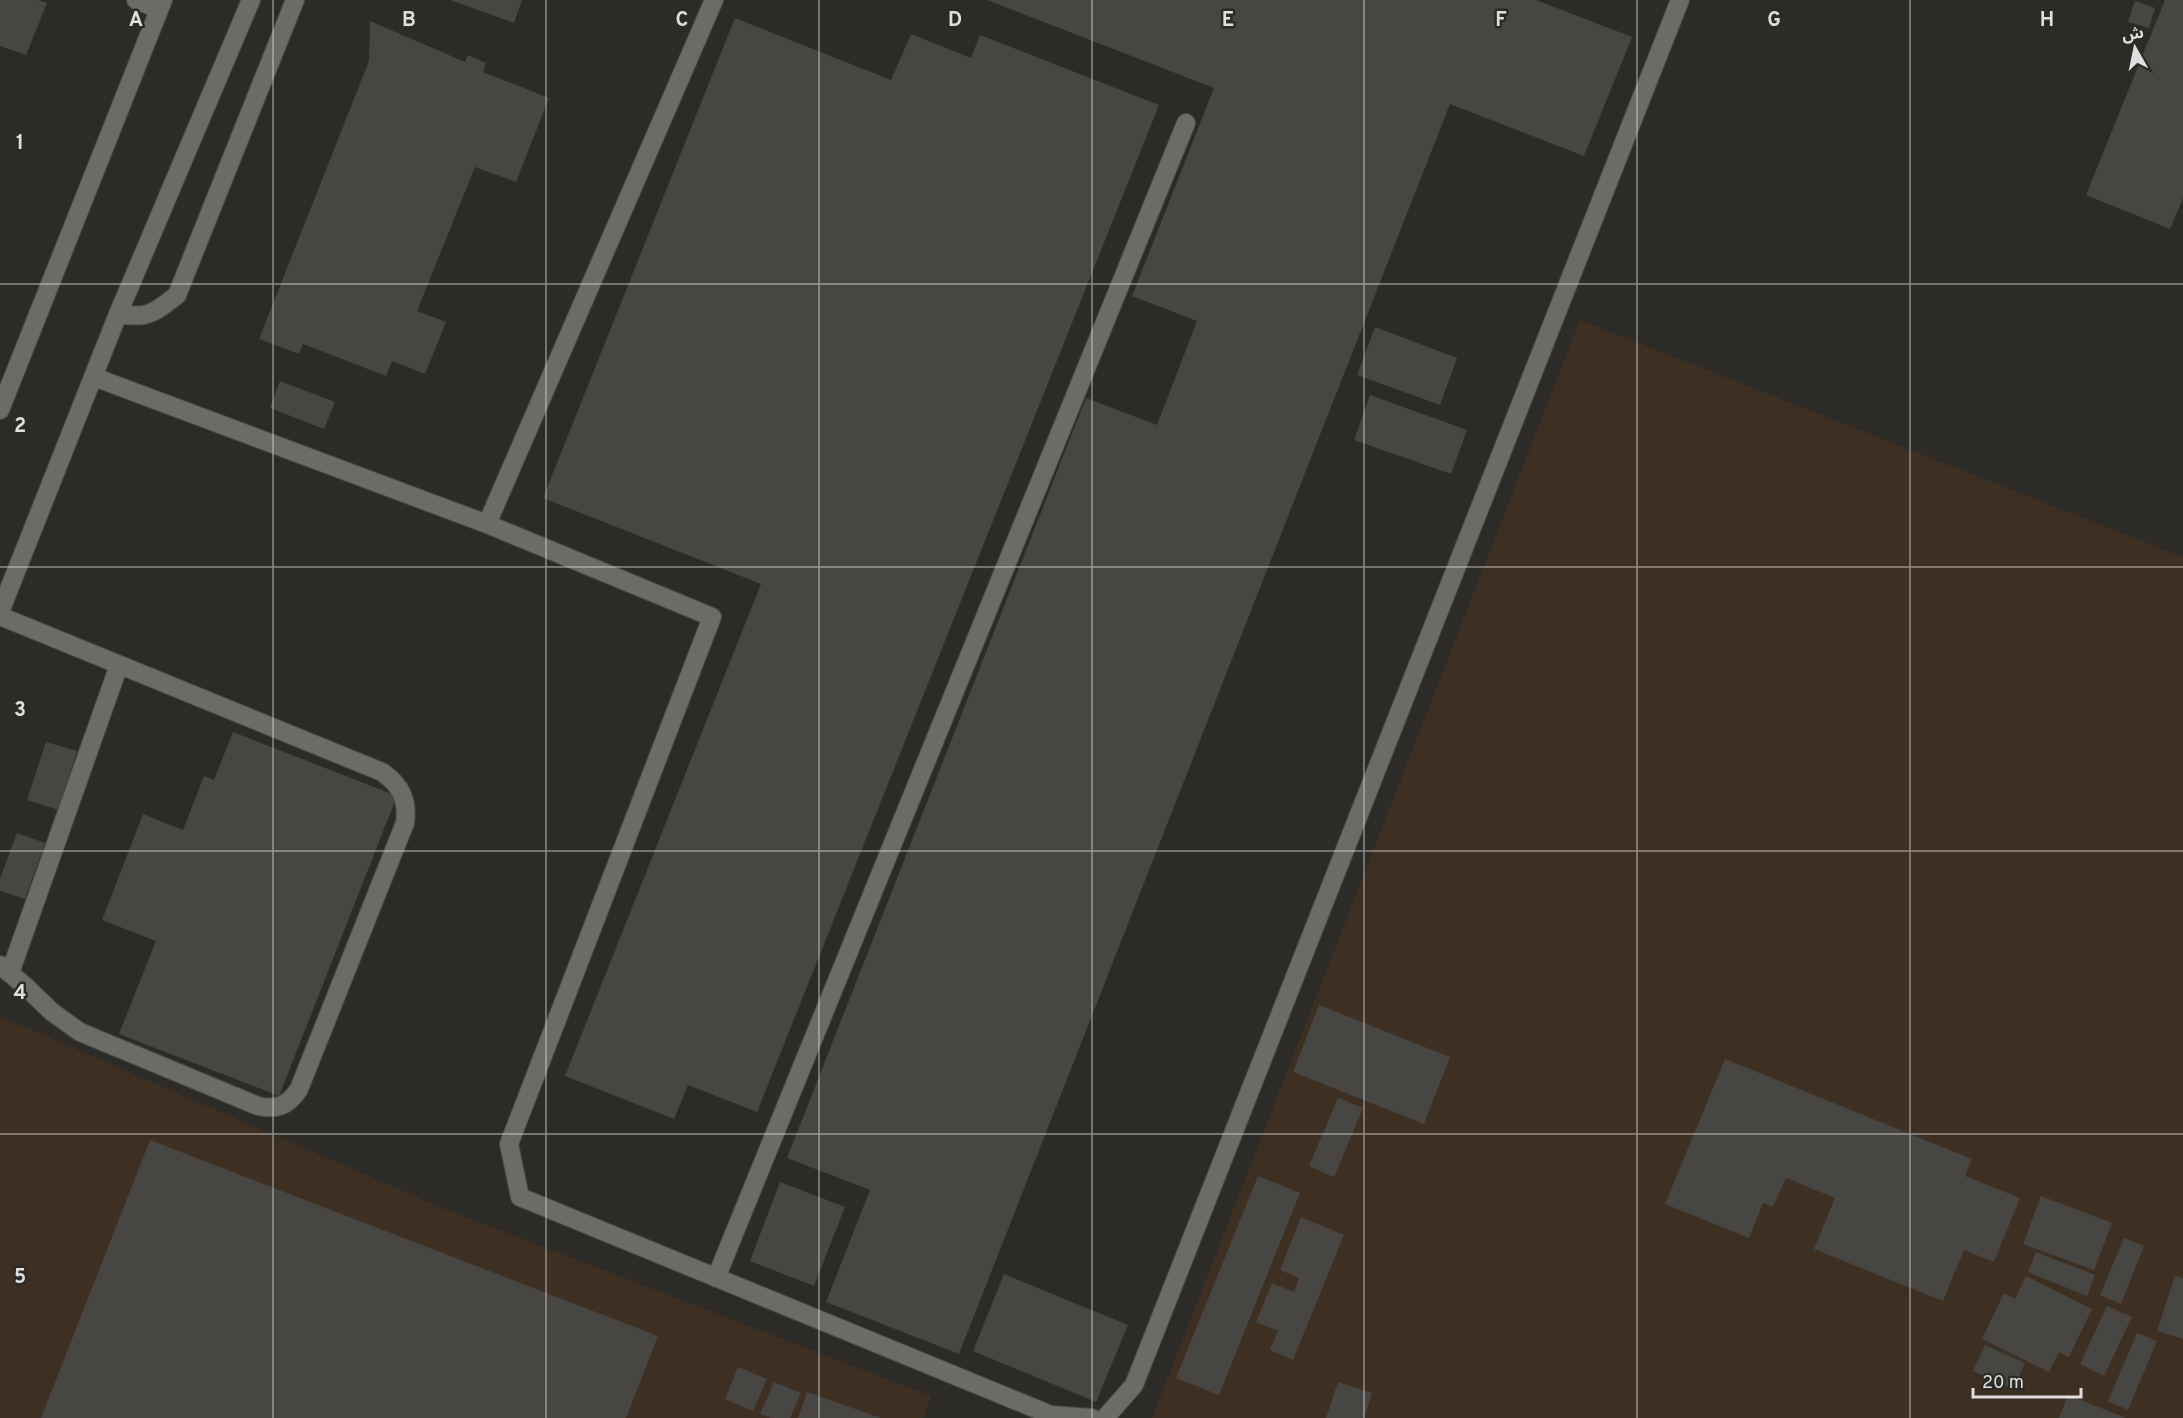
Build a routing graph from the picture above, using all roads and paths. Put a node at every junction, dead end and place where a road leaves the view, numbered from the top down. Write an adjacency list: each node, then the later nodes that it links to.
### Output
1 (136, 0): 6 (street)
2 (251, 0): 8 (street)
3 (296, 0): 8 (street)
4 (714, 0): 11 (street)
5 (1680, 0): 17 (street)
6 (161, 4): 10 (street)
7 (1186, 123): 15 (street)
8 (118, 314): 9 (street)
9 (94, 377): 11 (street); 12 (street)
10 (0, 410)
11 (487, 524): 15 (street)
12 (0, 614): 13 (street)
13 (119, 665): 14 (street); 14 (street)
14 (5, 969)
15 (716, 1278): 16 (street)
16 (1092, 1418)
17 (1105, 1418)

